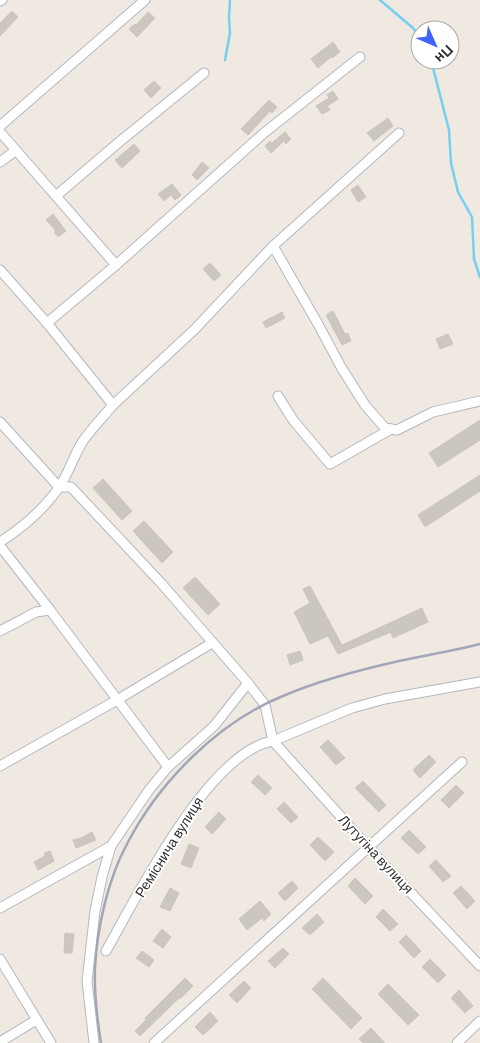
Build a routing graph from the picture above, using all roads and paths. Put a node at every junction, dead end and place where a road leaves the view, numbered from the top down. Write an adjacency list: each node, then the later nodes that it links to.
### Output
1 (145, 0): 4 (street)
2 (360, 57): 11 (street)
3 (204, 73): 9 (street)
4 (0, 126)
5 (0, 132): 7 (street)
6 (399, 133): 10 (street)
7 (15, 151): 8 (street); 9 (street)
8 (0, 162)
9 (56, 196): 11 (street)
10 (273, 246): 16 (street); 18 (street)
11 (116, 265): 13 (street)
12 (0, 270): 13 (street)
13 (47, 323): 16 (street)
14 (278, 396): 18 (street)
15 (480, 401): 18 (street)
16 (113, 405): 19 (street)
17 (0, 422): 19 (street)
18 (391, 429)
19 (59, 487): 20 (street); 24 (street)
20 (0, 542)
21 (0, 546): 22 (street)
22 (50, 610): 23 (street); 27 (street)
23 (0, 631)
24 (212, 643): 26 (street); 27 (street)
25 (480, 682): 28 (street, Реміснича вулиця)
26 (248, 683): 28 (street); 31 (street)
27 (117, 700): 30 (street); 31 (street)
28 (272, 741): 33 (street, Лутугіна вулиця); 35 (street, Реміснича вулиця)
29 (462, 762): 33 (street)
30 (0, 766)
31 (168, 767): 32 (street)
32 (111, 846): 34 (street); 42 (street)
33 (368, 847): 37 (street, Лутугіна вулиця); 43 (street)
34 (0, 908)
35 (106, 952)
36 (0, 959): 38 (street)
37 (480, 966)
38 (36, 1020): 40 (street); 41 (street)
39 (480, 1022): 44 (street)
40 (0, 1042)
41 (51, 1043)
42 (94, 1043)
43 (154, 1043)
44 (457, 1043)

